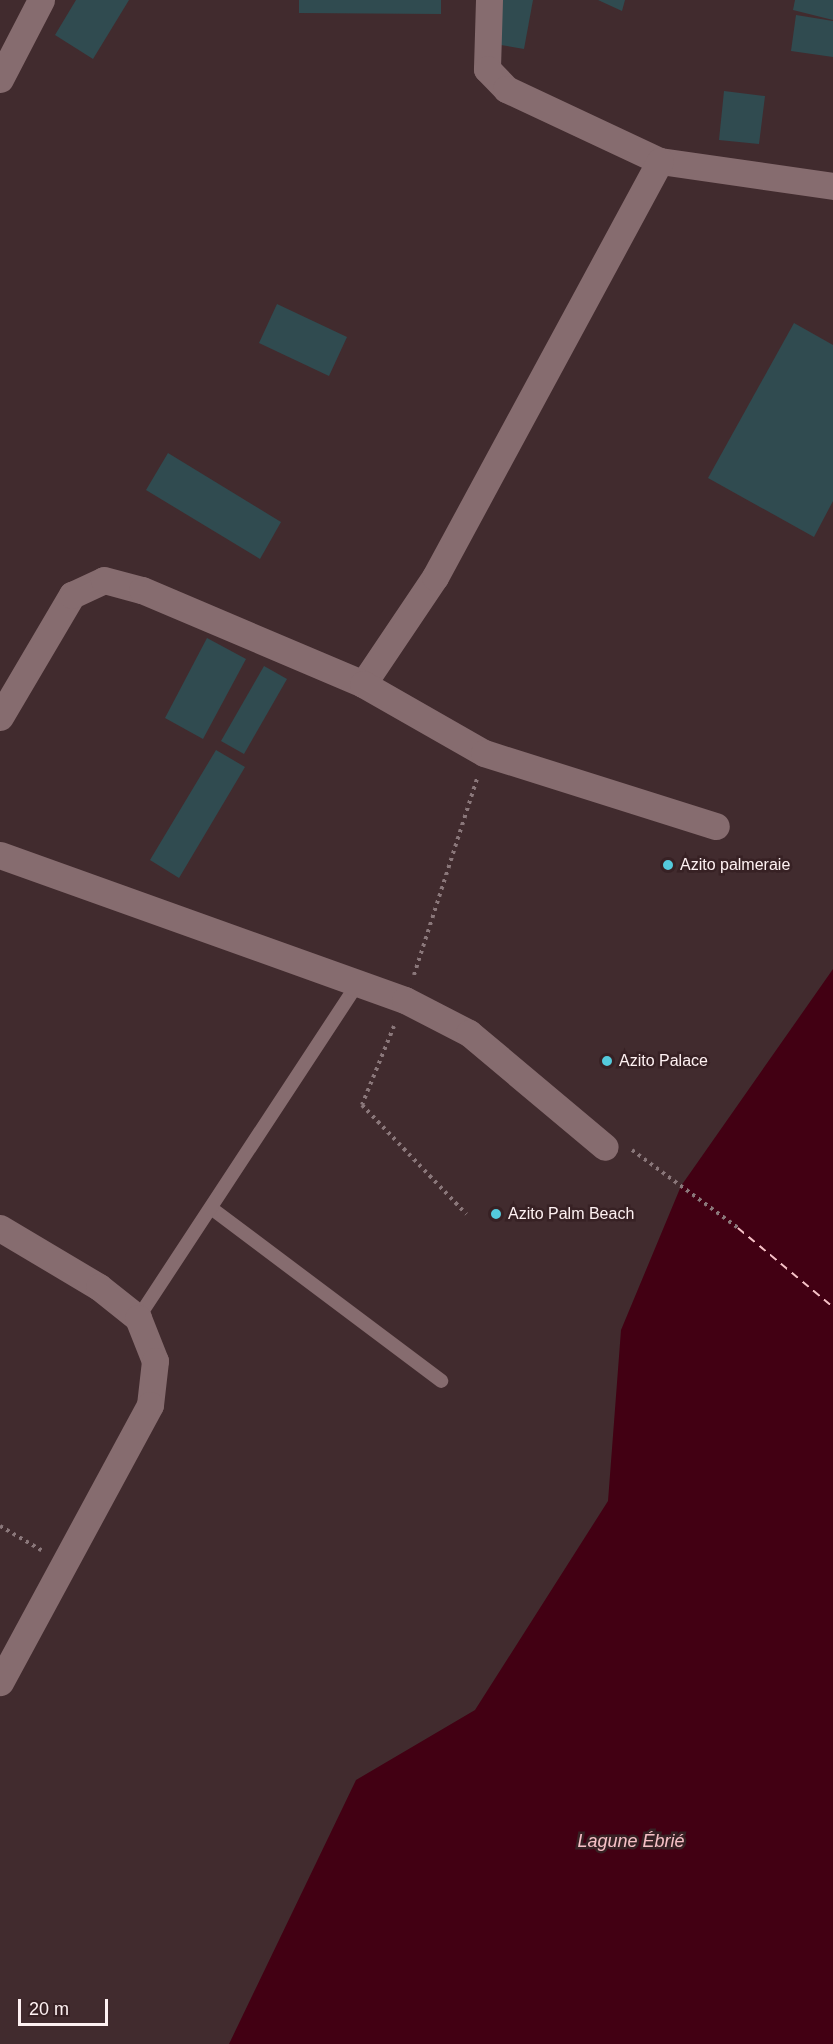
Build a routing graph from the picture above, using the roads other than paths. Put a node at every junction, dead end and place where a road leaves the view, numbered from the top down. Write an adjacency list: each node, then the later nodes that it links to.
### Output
1 (41, 0): 3 (street)
2 (489, 0): 4 (street)
3 (0, 79)
4 (660, 160): 5 (street); 6 (street)
5 (833, 186)
6 (363, 684): 7 (street); 8 (street)
7 (0, 717)
8 (716, 826)
9 (0, 855): 10 (street)
10 (359, 982): 11 (street); 12 (lane)
11 (614, 1145)
12 (210, 1208): 14 (lane); 15 (lane)
13 (0, 1228): 14 (street)
14 (138, 1318): 16 (street)
15 (441, 1381)
16 (0, 1682)

